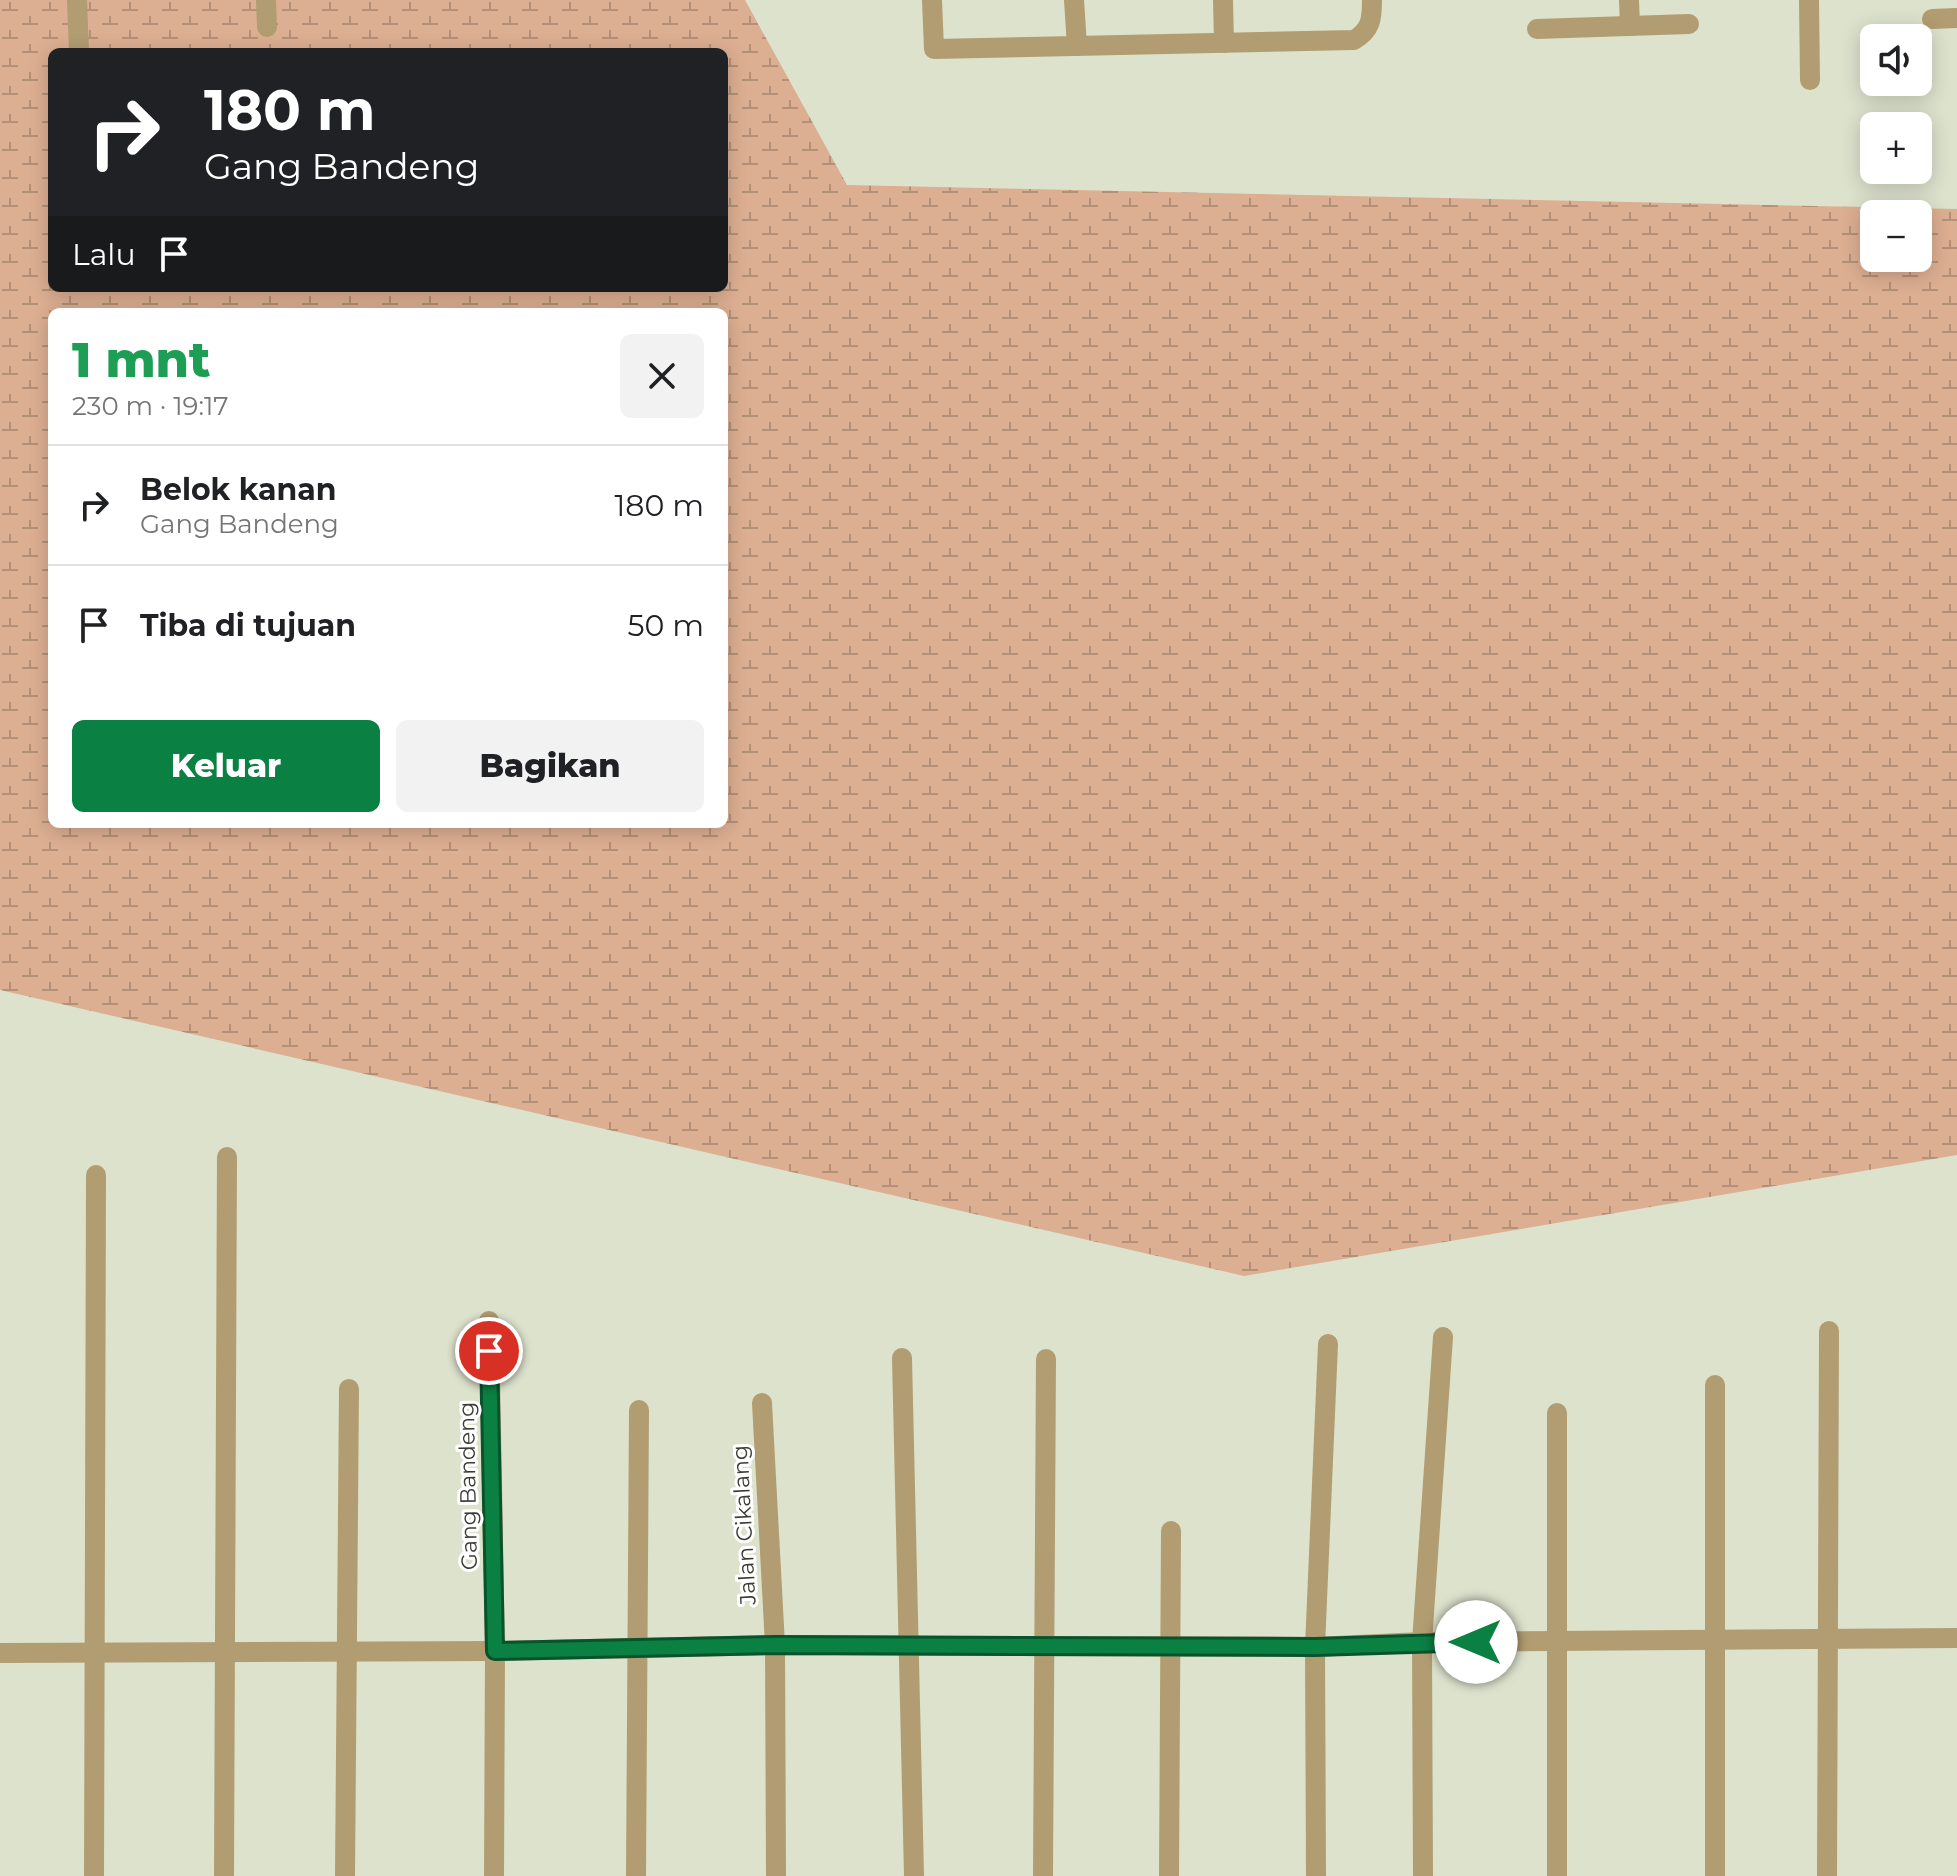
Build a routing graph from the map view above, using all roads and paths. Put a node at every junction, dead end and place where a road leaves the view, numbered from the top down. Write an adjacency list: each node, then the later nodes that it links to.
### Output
1 (77, 0): 17 (street)
2 (266, 0): 13 (street)
3 (932, 0): 16 (street)
4 (1074, 0): 16 (street)
5 (1223, 0): 15 (street)
6 (1372, 0): 15 (street)
7 (1629, 0): 12 (street)
8 (1809, 0): 18 (street)
9 (1957, 18): 10 (street)
10 (1932, 19)
11 (1689, 24): 12 (street)
12 (1630, 26): 14 (street)
13 (267, 27)
14 (1537, 29)
15 (1224, 43): 16 (street)
16 (1077, 46)
17 (79, 48)
18 (1810, 80)
19 (227, 1157): 46 (street)
20 (96, 1175): 45 (street)
21 (489, 1321): 47 (street, Gang Bandeng)
22 (1829, 1331): 34 (street)
23 (1443, 1337): 37 (street)
24 (1328, 1344): 42 (street)
25 (902, 1358): 40 (street)
26 (1046, 1359): 39 (street)
27 (1715, 1385): 35 (street)
28 (349, 1389): 44 (street)
29 (762, 1403): 38 (street, Jalan Cikalang)
30 (639, 1410): 43 (street)
31 (1557, 1413): 36 (street)
32 (1171, 1531): 41 (street)
33 (1957, 1638): 34 (street)
34 (1828, 1639): 35 (street); 62 (street)
35 (1714, 1640): 36 (street); 61 (street)
36 (1557, 1641): 37 (street); 60 (street)
37 (1422, 1642): 42 (street); 59 (street)
38 (775, 1645): 40 (street); 43 (street); 54 (street, Jalan Cikalang)
39 (1044, 1645): 40 (street); 41 (street); 56 (street)
40 (910, 1646): 55 (street)
41 (1171, 1647): 42 (street); 57 (street)
42 (1315, 1647): 58 (street)
43 (637, 1649): 47 (street); 53 (street)
44 (347, 1650): 46 (street); 47 (street); 51 (street)
45 (95, 1651): 46 (street); 48 (street); 49 (street)
46 (225, 1651): 50 (street)
47 (495, 1651): 52 (street, Gang Bandeng)
48 (0, 1653)
49 (94, 1876)
50 (224, 1876)
51 (345, 1876)
52 (494, 1876)
53 (636, 1876)
54 (776, 1876)
55 (914, 1876)
56 (1043, 1876)
57 (1169, 1876)
58 (1316, 1876)
59 (1423, 1876)
60 (1557, 1876)
61 (1715, 1876)
62 (1827, 1876)

